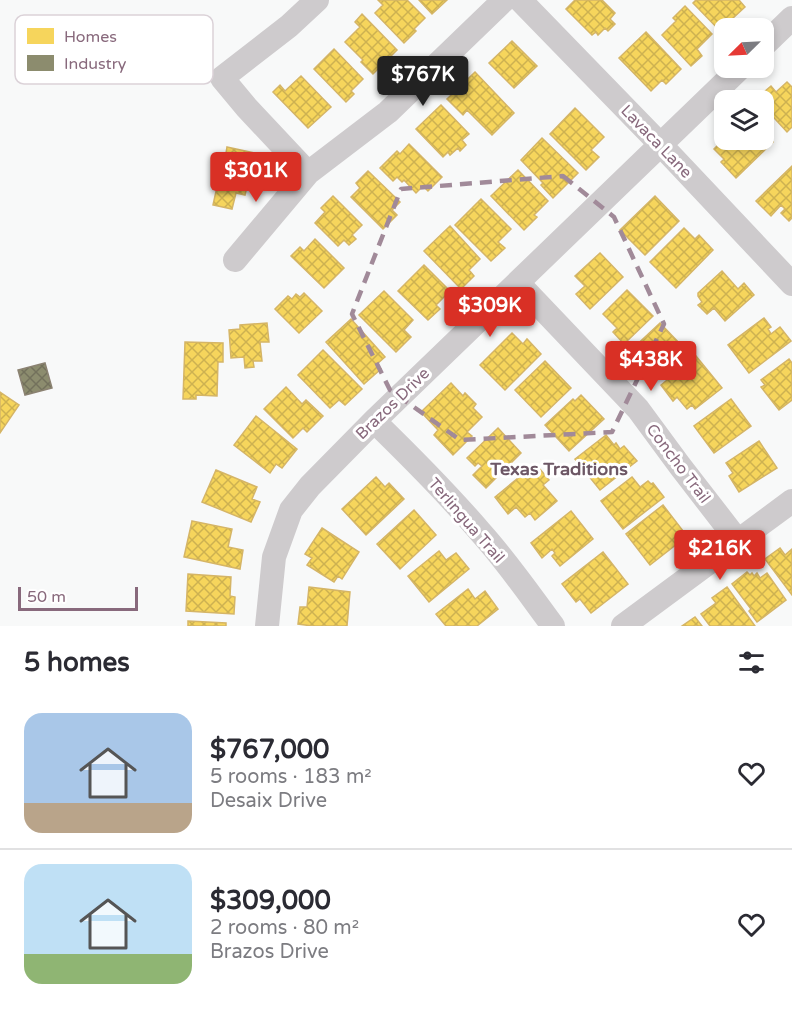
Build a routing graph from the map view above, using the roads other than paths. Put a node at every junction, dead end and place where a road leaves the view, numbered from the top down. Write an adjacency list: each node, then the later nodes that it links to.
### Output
1 (317, 0): 8 (street)
2 (504, 0): 8 (street)
3 (520, 0): 7 (street, Lavaca Lane)
4 (792, 18): 5 (street)
5 (774, 35)
6 (729, 78): 7 (street, Brazos Drive)
7 (660, 144): 10 (street, Lavaca Lane); 11 (street, Brazos Drive)
8 (308, 173): 9 (street)
9 (235, 260)
10 (790, 278)
11 (518, 283): 12 (street, Brazos Drive); 14 (street, Concho Trail)
12 (374, 420): 15 (street, Brazos Drive); 16 (street, Terlingua Trail)
13 (792, 501): 14 (street)
14 (738, 541): 17 (street)
15 (267, 626)
16 (552, 626)
17 (622, 626)

